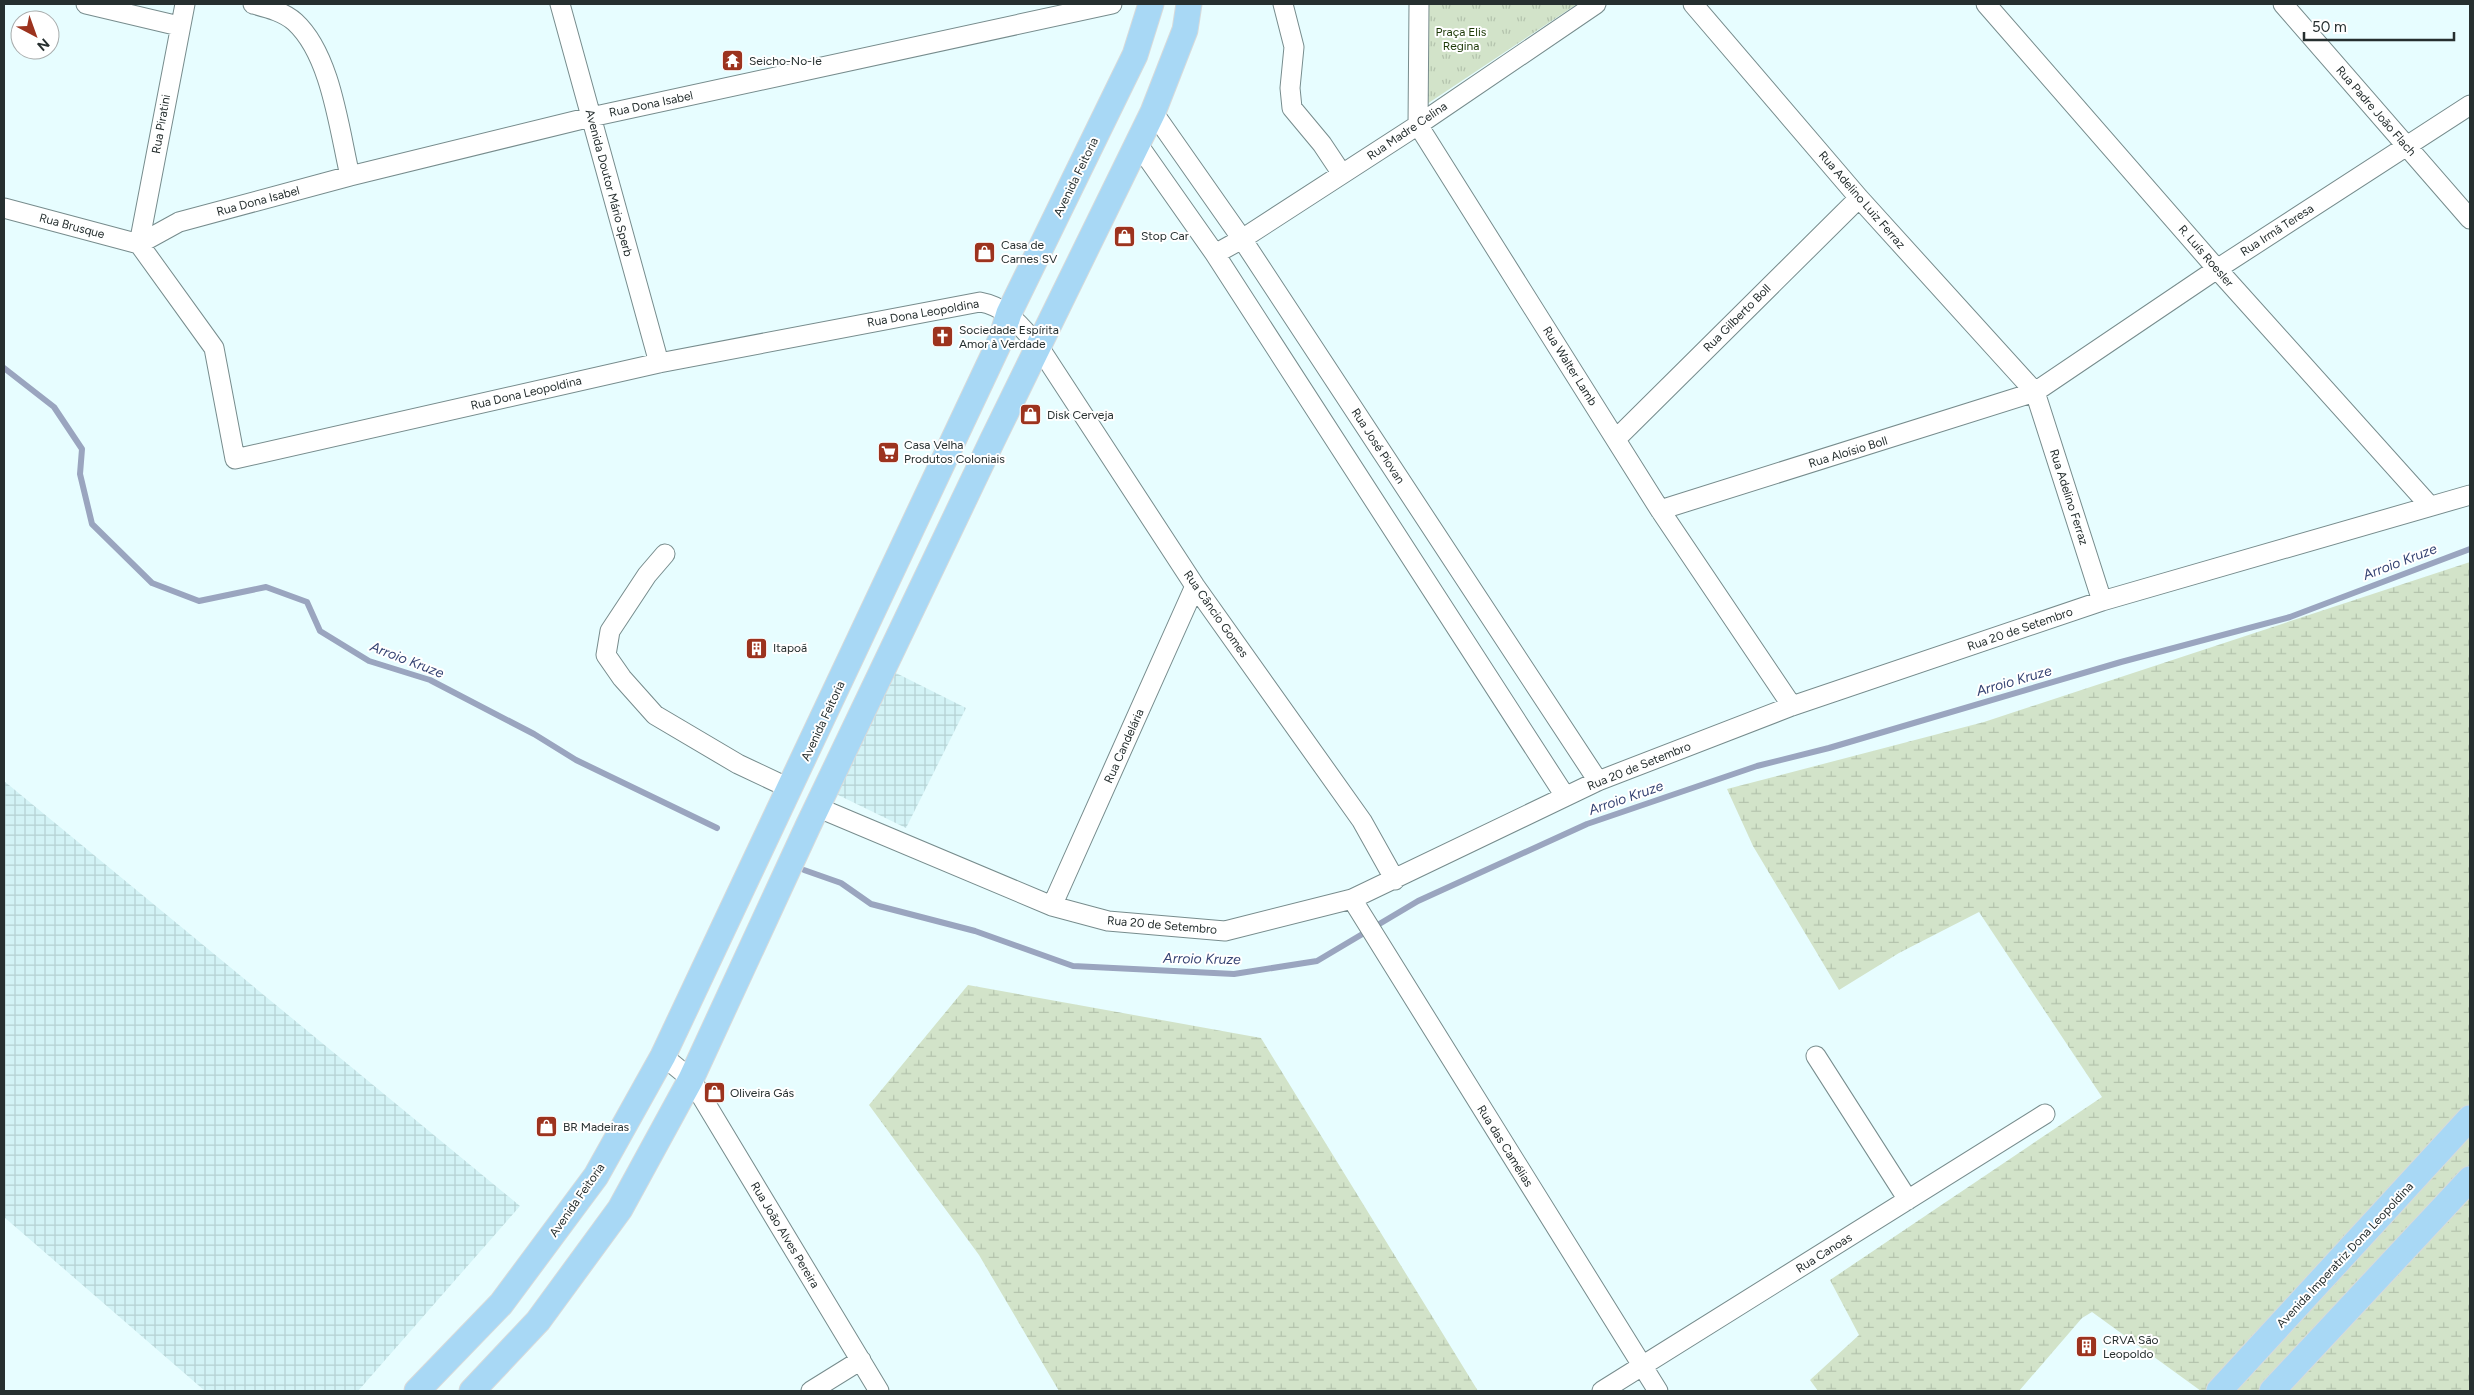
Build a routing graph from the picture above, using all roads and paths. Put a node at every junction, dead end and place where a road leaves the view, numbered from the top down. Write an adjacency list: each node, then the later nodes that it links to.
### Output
1 (86, 4): 14 (street)
2 (185, 4): 14 (street, Rua Piratini)
3 (253, 4): 22 (street)
4 (560, 4): 17 (street, Avenida Doutor Mário Sperb)
5 (1112, 4): 17 (street, Rua Dona Isabel)
6 (1151, 4): 30 (main road, Avenida Feitoria)
7 (1189, 4): 16 (main road)
8 (1283, 4): 21 (street)
9 (1419, 4): 18 (street)
10 (1596, 4): 18 (street, Rua Madre Celina)
11 (1693, 4): 23 (street, Rua Adelino Luiz Ferraz)
12 (1986, 4): 29 (street, R. Luís Roesler)
13 (2283, 4): 20 (street, Rua Padre João Flach)
14 (180, 26): 27 (street, Rua Piratini)
15 (2470, 105): 20 (street, Rua Irmã Teresa)
16 (1153, 112): 19 (main road); 26 (street, Rua José Piovan)
17 (590, 117): 22 (street, Rua Dona Isabel); 32 (street, Avenida Doutor Mário Sperb)
18 (1418, 125): 21 (street, Rua Madre Celina); 34 (street, Rua Walter Lamb)
19 (1137, 143): 28 (street); 31 (main road)
20 (2406, 145): 25 (street, Rua Padre João Flach); 29 (street, Rua Irmã Teresa)
21 (1342, 174): 26 (street, Rua Madre Celina)
22 (350, 176): 27 (street, Rua Dona Isabel)
23 (1858, 198): 33 (street, Rua Adelino Luiz Ferraz); 34 (street, Rua Gilberto Boll)
24 (4, 208): 27 (street, Rua Brusque)
25 (2470, 219)
26 (1242, 239): 28 (street, Rua Madre Celina); 42 (street, Rua José Piovan)
27 (139, 244): 32 (street, Rua Dona Leopoldina)
28 (1215, 254): 44 (street)
29 (2217, 269): 33 (street, Rua Irmã Teresa); 36 (street, R. Luís Roesler)
30 (1009, 313): 31 (street, Rua Dona Leopoldina); 32 (street, Rua Dona Leopoldina); 43 (main road, Avenida Feitoria)
31 (1039, 347): 39 (street, Rua Câncio Gomes); 46 (main road)
32 (659, 363)
33 (2035, 392): 37 (street, Rua Aloísio Boll); 40 (street, Rua Adelino Ferraz)
34 (1616, 438): 37 (street, Rua Walter Lamb)
35 (2470, 495): 36 (street, Rua 20 de Setembro)
36 (2430, 506): 40 (street, Rua 20 de Setembro)
37 (1660, 510): 41 (street, Rua Walter Lamb)
38 (664, 554): 43 (street)
39 (1195, 586): 47 (street, Rua Câncio Gomes); 49 (street, Rua Candelária)
40 (2102, 601): 41 (street, Rua 20 de Setembro)
41 (1792, 706): 42 (street, Rua 20 de Setembro)
42 (1598, 782): 44 (street, Rua 20 de Setembro)
43 (791, 789): 45 (main road, Avenida Feitoria)
44 (1565, 796): 47 (street, Rua 20 de Setembro)
45 (779, 811): 46 (main road); 50 (main road, Avenida Feitoria)
46 (814, 817): 49 (street, Rua 20 de Setembro); 52 (main road)
47 (1394, 880): 48 (street, Rua 20 de Setembro)
48 (1352, 900): 49 (street, Rua 20 de Setembro); 58 (street, Rua das Camélias)
49 (1052, 906)
50 (663, 1056): 52 (street, Rua João Alves Pereira); 59 (main road, Avenida Feitoria)
51 (1816, 1056): 56 (street)
52 (691, 1079): 57 (street, Rua João Alves Pereira); 60 (main road)
53 (2045, 1114): 56 (street, Rua Canoas)
54 (2470, 1118): 65 (main road, Avenida Imperatriz Dona Leopoldina)
55 (2470, 1179): 66 (main road)
56 (1908, 1200): 58 (street, Rua Canoas)
57 (861, 1360): 61 (street); 62 (street, Rua João Alves Pereira)
58 (1644, 1367): 63 (street, Rua Canoas); 64 (street, Rua das Camélias)
59 (417, 1391)
60 (472, 1391)
61 (811, 1391)
62 (879, 1391)
63 (1602, 1391)
64 (1658, 1391)
65 (2219, 1391)
66 (2272, 1391)

